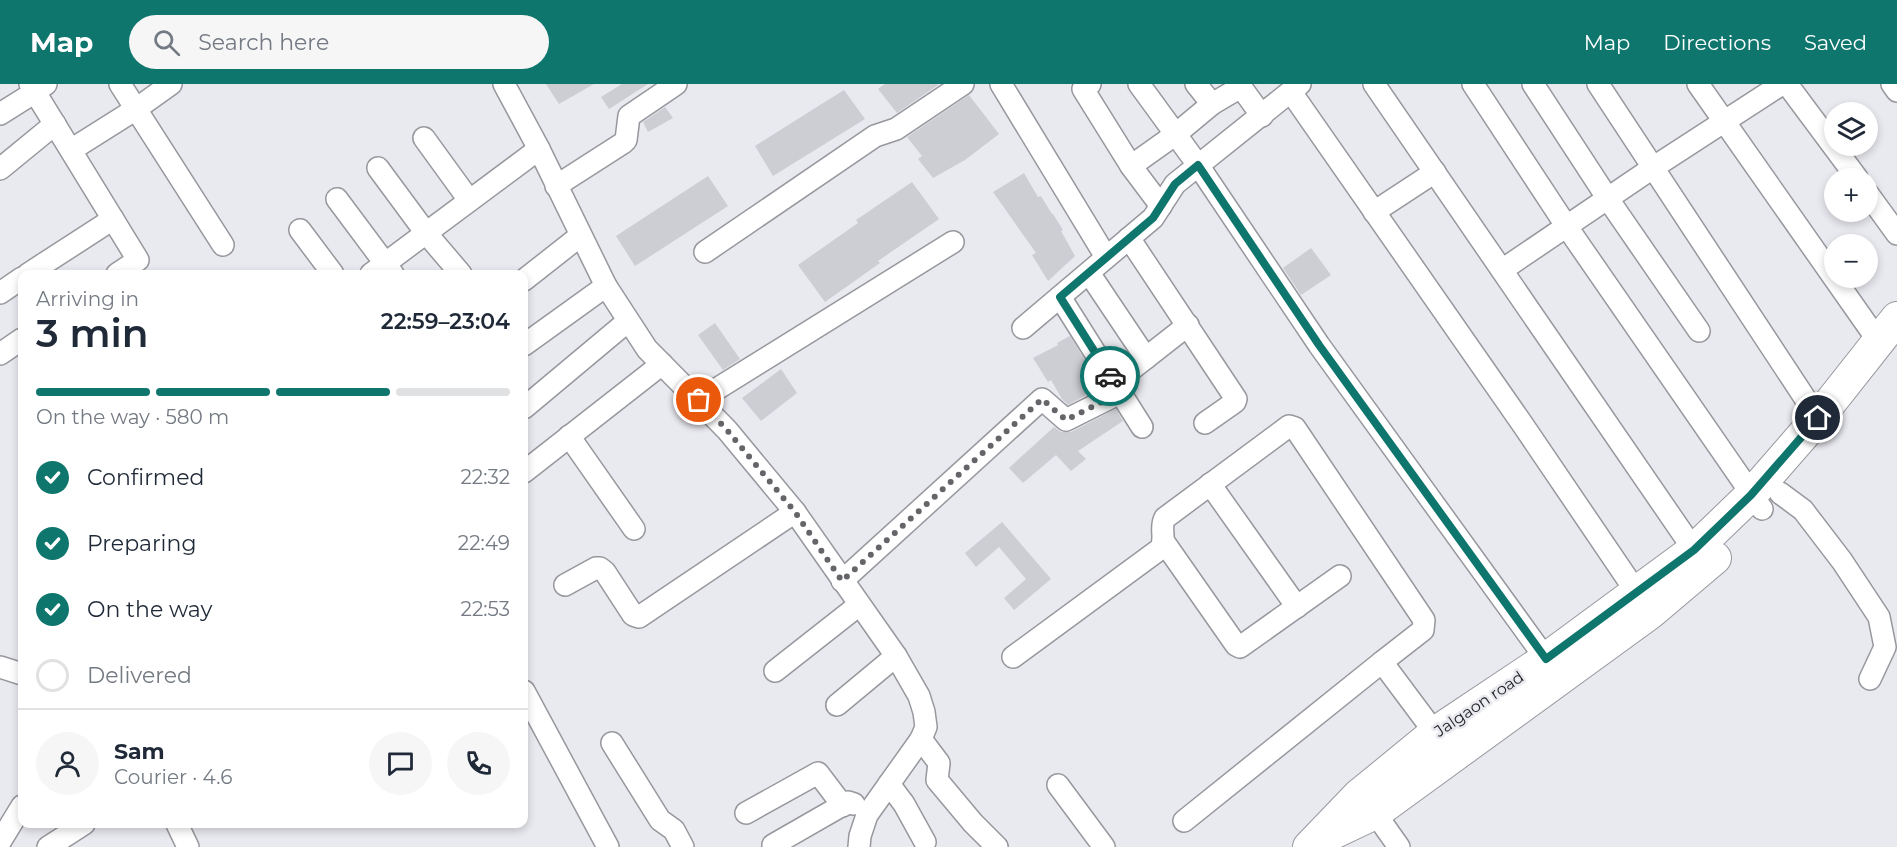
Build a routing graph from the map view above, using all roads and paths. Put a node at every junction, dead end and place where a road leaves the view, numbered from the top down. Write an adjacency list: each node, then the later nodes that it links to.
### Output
1 (120, 84): 22 (street)
2 (171, 84): 22 (street)
3 (504, 84): 29 (street)
4 (676, 84): 38 (street)
5 (963, 84): 54 (street)
6 (1000, 84): 55 (street)
7 (1090, 84): 32 (street)
8 (1139, 84): 27 (street)
9 (1196, 84): 21 (street)
10 (1374, 84): 37 (street)
11 (1473, 84): 46 (street)
12 (1533, 84): 41 (street)
13 (1598, 84): 33 (street)
14 (1698, 84): 25 (street)
15 (1782, 84): 25 (street)
16 (1787, 84): 35 (street)
17 (1892, 84): 20 (street)
18 (37, 87): 23 (street); 26 (street)
19 (1296, 88): 24 (street); 44 (street)
20 (1897, 91)
21 (1212, 104): 24 (street); 27 (street)
22 (136, 109): 30 (street); 53 (street)
23 (0, 114)
24 (1262, 116): 31 (street)
25 (1725, 121): 33 (street); 73 (street)
26 (55, 124): 30 (street); 36 (street)
27 (1176, 134): 31 (street); 32 (street)
28 (423, 138): 40 (street)
29 (539, 149): 38 (street); 40 (street)
30 (71, 150): 45 (street)
31 (1198, 165): 42 (street); 101 (street)
32 (1131, 166): 42 (street)
33 (1654, 167): 41 (street); 82 (street)
34 (378, 168): 48 (street)
35 (1850, 168)
36 (0, 169)
37 (1435, 172): 44 (street); 62 (street)
38 (556, 186): 50 (street)
39 (337, 199): 59 (street)
40 (469, 200): 48 (street)
41 (1608, 200): 46 (street); 72 (street)
42 (1161, 206): 51 (street)
43 (1878, 208): 49 (street)
44 (1374, 212): 96 (street)
45 (113, 219): 56 (street); 57 (street)
46 (1567, 227): 62 (street); 88 (street)
47 (300, 230): 58 (street)
48 (426, 233): 60 (street); 61 (street)
49 (1897, 234)
50 (580, 236): 64 (street); 66 (street)
51 (1129, 238): 55 (street); 70 (street)
52 (953, 242): 80 (street)
53 (223, 245)
54 (705, 252)
55 (1106, 257): 63 (street)
56 (34, 270)
57 (123, 270)
58 (330, 270)
59 (382, 270)
60 (384, 270)
61 (458, 270)
62 (1502, 270): 92 (street)
63 (1089, 273): 68 (street); 77 (street)
64 (528, 277)
65 (18, 281): 67 (street)
66 (606, 286): 69 (street); 75 (street)
67 (0, 293)
68 (1060, 297): 71 (street); 79 (street)
69 (628, 321): 78 (street); 81 (street)
70 (1188, 325): 77 (street); 83 (street)
71 (1023, 328)
72 (1699, 331)
73 (1891, 335): 82 (highway, Jalgaon road); 88 (highway, Jalgaon road)
74 (18, 342): 76 (street)
75 (528, 342)
76 (0, 354)
77 (1146, 358): 79 (street)
78 (662, 364): 80 (street); 85 (street)
79 (1117, 388): 84 (street); 94 (street)
80 (699, 400): 89 (street)
81 (528, 405)
82 (1818, 418): 88 (highway, Jalgaon road)
83 (1205, 423)
84 (1142, 427)
85 (568, 436): 86 (street); 90 (street)
86 (528, 469)
87 (1210, 484): 91 (street); 98 (street); 102 (street)
88 (1764, 499): 92 (highway, Jalgaon road); 106 (street); 117 (highway, Jalgaon road)
89 (795, 512): 94 (street); 95 (street)
90 (634, 529)
91 (1164, 542): 98 (street); 100 (street)
92 (1694, 550): 96 (highway, Jalgaon road)
93 (1340, 576): 98 (street)
94 (842, 581): 97 (street)
95 (565, 585)
96 (1637, 593): 101 (highway, Jalgaon road)
97 (859, 605): 99 (street); 104 (street)
98 (1298, 607)
99 (896, 656): 108 (street); 110 (street)
100 (1013, 657)
101 (1546, 659): 109 (highway, Jalgaon road)
102 (1382, 662): 109 (street); 119 (street)
103 (0, 667): 105 (street)
104 (776, 671)
105 (18, 673)
106 (1870, 679)
107 (528, 698): 128 (street)
108 (837, 705)
109 (1435, 732): 124 (highway, Jalgaon road)
110 (921, 739): 112 (street); 131 (street)
111 (612, 742): 129 (street)
112 (889, 784): 118 (street); 123 (street)
113 (1058, 785): 132 (street)
114 (843, 806): 116 (street); 118 (street); 125 (street)
115 (18, 813): 122 (street)
116 (746, 813)
117 (1374, 813): 124 (highway, Jalgaon road); 133 (street)
118 (867, 815): 130 (street)
119 (1184, 821)
120 (78, 828): 126 (street)
121 (179, 828): 127 (street)
122 (0, 842)
123 (925, 842)
124 (1313, 844)
125 (773, 845)
126 (48, 847)
127 (188, 847)
128 (608, 847)
129 (683, 847)
130 (859, 847)
131 (997, 847)
132 (1104, 847)
133 (1399, 847)

